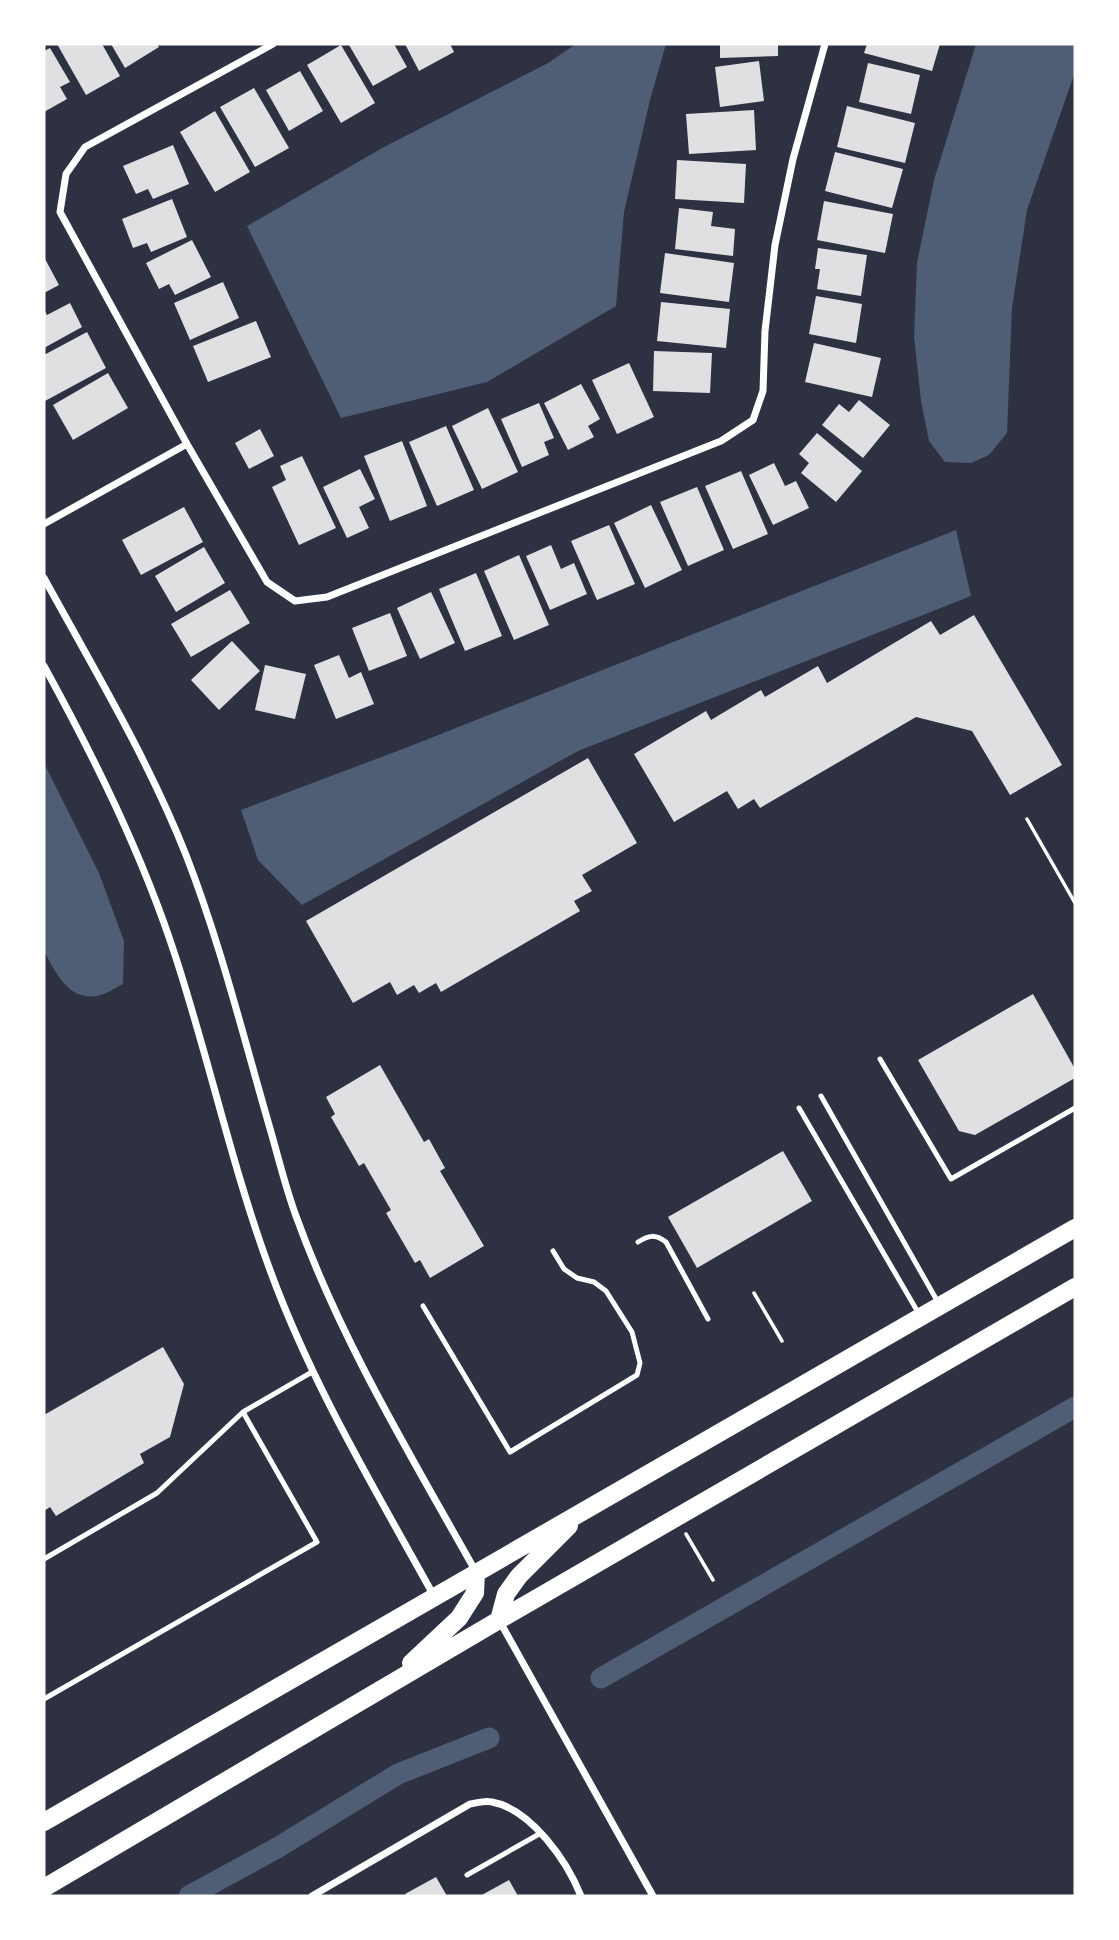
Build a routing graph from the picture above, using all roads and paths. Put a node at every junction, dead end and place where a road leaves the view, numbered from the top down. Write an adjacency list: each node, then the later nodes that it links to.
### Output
1 (273, 44): 3 (street)
2 (825, 44): 3 (street)
3 (187, 444): 4 (street)
4 (44, 524)
5 (44, 578): 28 (street)
6 (44, 666): 23 (street)
7 (1027, 819): 8 (path)
8 (1075, 903)
9 (880, 1059): 12 (lane)
10 (821, 1096): 19 (lane)
11 (799, 1108): 20 (lane)
12 (1075, 1108)
13 (1075, 1228): 19 (main road)
14 (638, 1242): 21 (lane)
15 (553, 1251): 18 (lane)
16 (1075, 1287): 26 (main road)
17 (754, 1293): 22 (path)
18 (423, 1306)
19 (940, 1307): 20 (main road)
20 (921, 1318): 25 (main road)
21 (708, 1320)
22 (782, 1341)
23 (312, 1371): 24 (lane); 30 (street)
24 (243, 1412): 27 (lane); 33 (lane)
25 (586, 1509): 28 (main road); 31 (main road)
26 (676, 1517): 29 (path); 31 (main road)
27 (44, 1559)
28 (476, 1572): 30 (main road); 32 (main road)
29 (713, 1580)
30 (434, 1597): 34 (main road)
31 (499, 1619): 32 (main road); 40 (street)
32 (386, 1687): 37 (main road)
33 (44, 1699)
34 (44, 1822)
35 (541, 1833): 36 (lane); 38 (street); 39 (street)
36 (467, 1875)
37 (44, 1888)
38 (312, 1896)
39 (581, 1896)
40 (653, 1896)

